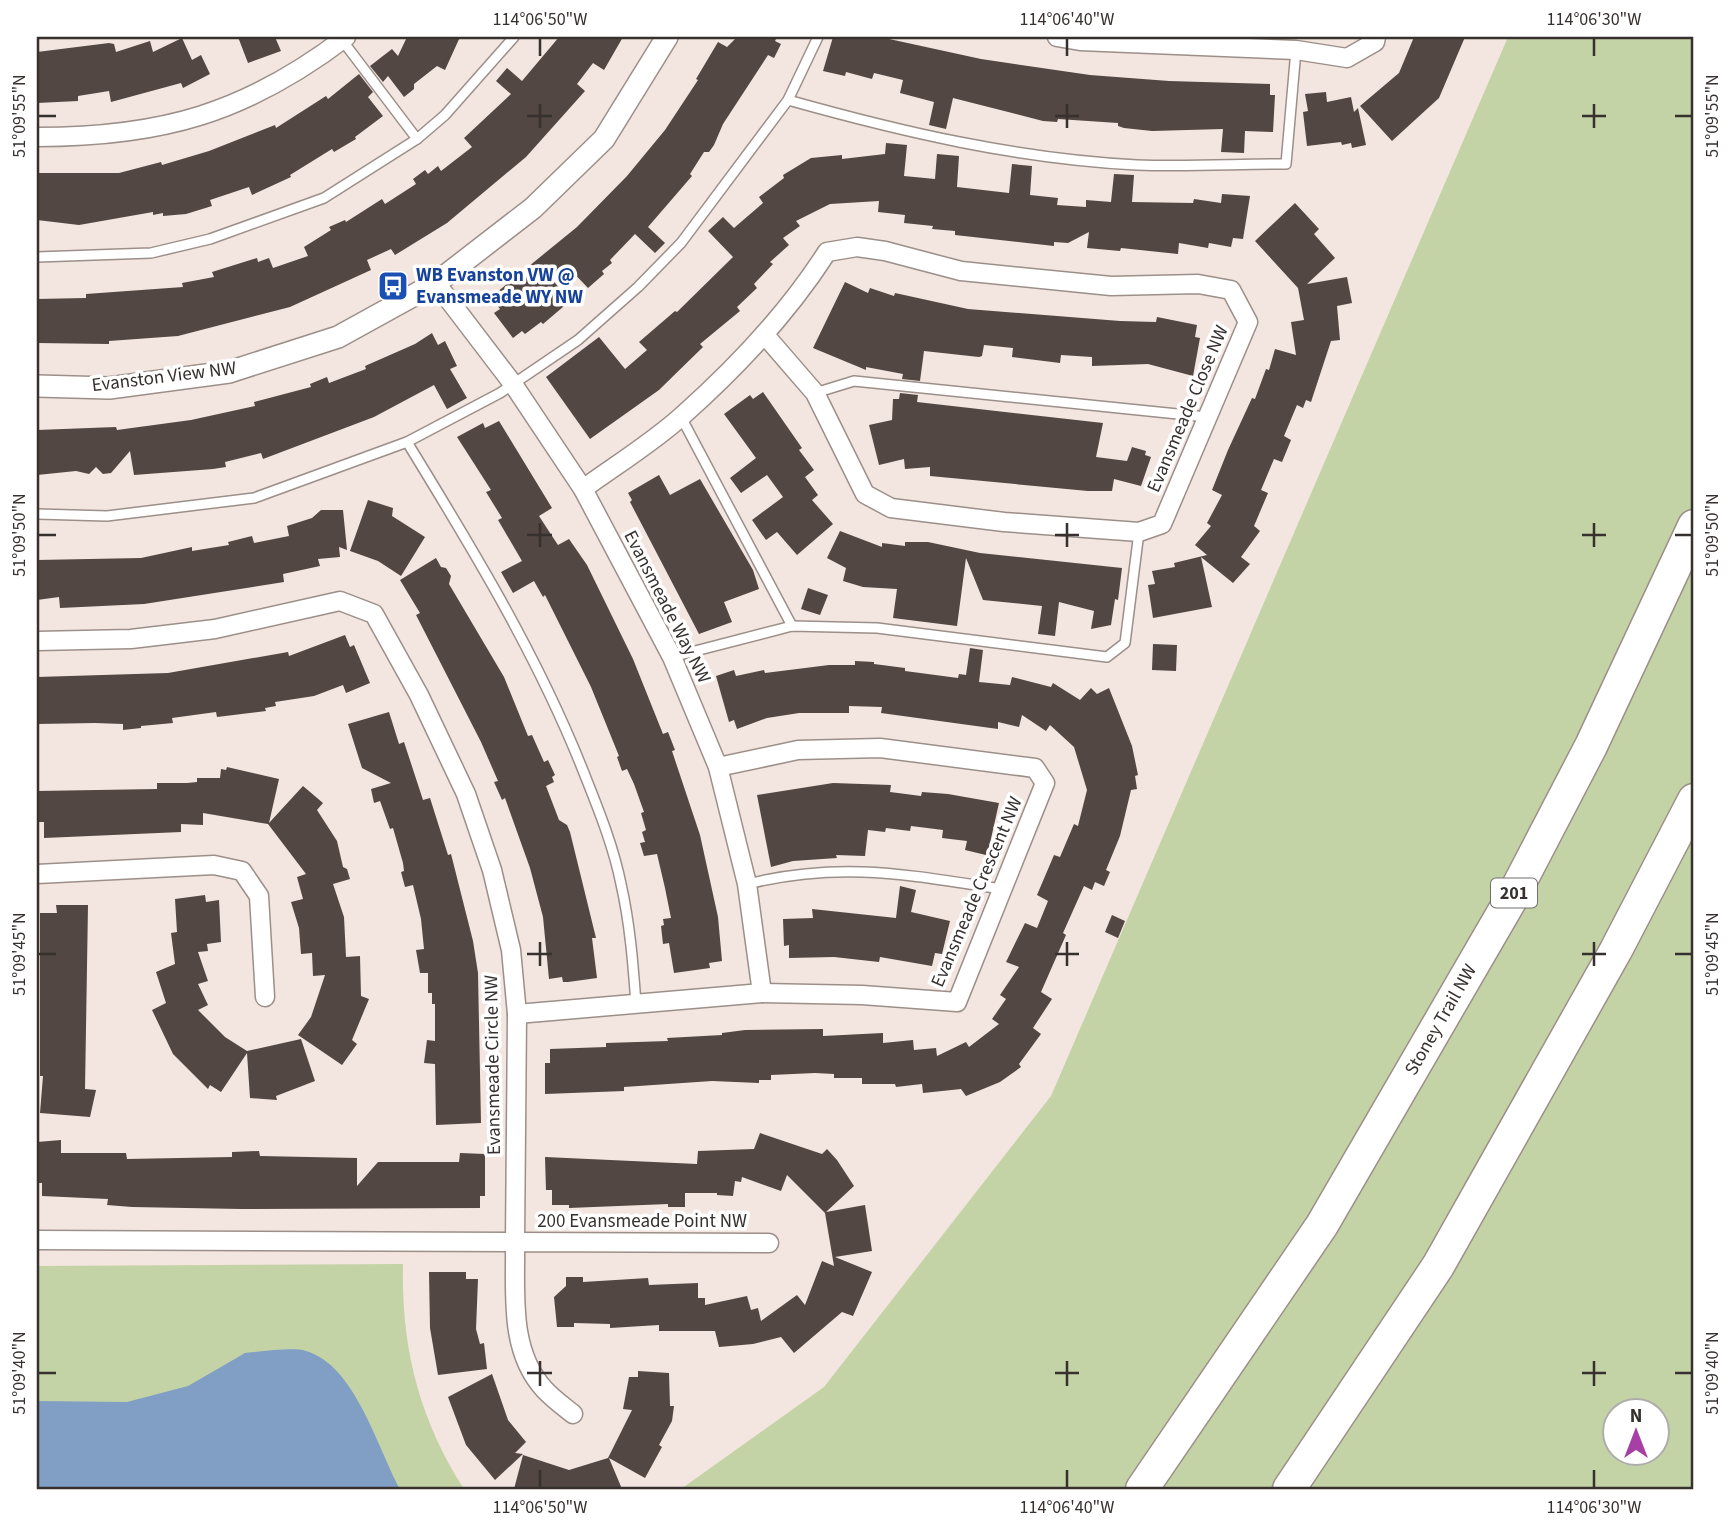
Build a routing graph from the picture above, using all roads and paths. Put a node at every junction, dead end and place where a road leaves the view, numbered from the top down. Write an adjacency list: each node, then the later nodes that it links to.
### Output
1 (514, 37): 11 (lane)
2 (667, 37): 13 (street, Evanston View NW)
3 (818, 37): 9 (lane)
4 (1057, 37): 7 (street)
5 (1376, 37): 8 (street)
6 (343, 38): 10 (street); 11 (lane)
7 (1080, 39): 8 (street)
8 (1296, 50): 9 (lane)
9 (788, 100): 15 (lane)
10 (37, 137)
11 (417, 139): 12 (lane)
12 (37, 257)
13 (436, 283): 15 (street, Evansmeade Way NW); 16 (street, Evanston View NW)
14 (764, 334): 17 (street); 18 (street, Evansmeade Close NW); 19 (street, Evansmeade Close NW)
15 (513, 384): 20 (lane); 21 (street, Evansmeade Way NW)
16 (37, 386)
17 (815, 393): 19 (lane); 24 (street)
18 (681, 417): 21 (street, Evansmeade Close NW); 25 (lane)
19 (1207, 417): 24 (street, Evansmeade Close NW)
20 (407, 442): 22 (lane); 35 (lane)
21 (583, 489): 27 (street, Evansmeade Way NW)
22 (37, 514)
23 (1694, 526): 40 (highway, Stoney Trail NW / 201)
24 (1139, 532): 25 (lane)
25 (792, 626): 27 (lane)
26 (37, 641): 36 (street, Evansmeade Circle NW)
27 (672, 657): 28 (street, Evansmeade Way NW)
28 (718, 767): 31 (street, Evansmeade Way NW); 32 (street, Evansmeade Crescent NW)
29 (1694, 800): 41 (highway)
30 (37, 874): 34 (street)
31 (747, 884): 32 (lane); 33 (street, Evansmeade Way NW)
32 (1002, 889): 33 (street, Evansmeade Crescent NW)
33 (762, 993): 35 (street, Evansmeade Crescent NW)
34 (265, 997)
35 (636, 1004): 36 (street, Evansmeade Crescent NW)
36 (517, 1014): 38 (street, Evansmeade Circle NW)
37 (37, 1240): 38 (street)
38 (515, 1242): 39 (street, 200 Evansmeade Point NW); 42 (street, Evansmeade Circle NW)
39 (769, 1243)
40 (1308, 1246): 43 (highway); 44 (highway, Stoney Trail NW / 201)
41 (1394, 1336): 45 (highway); 46 (highway)
42 (573, 1414)
43 (1122, 1489)
44 (1142, 1489)
45 (1289, 1489)
46 (1314, 1489)

